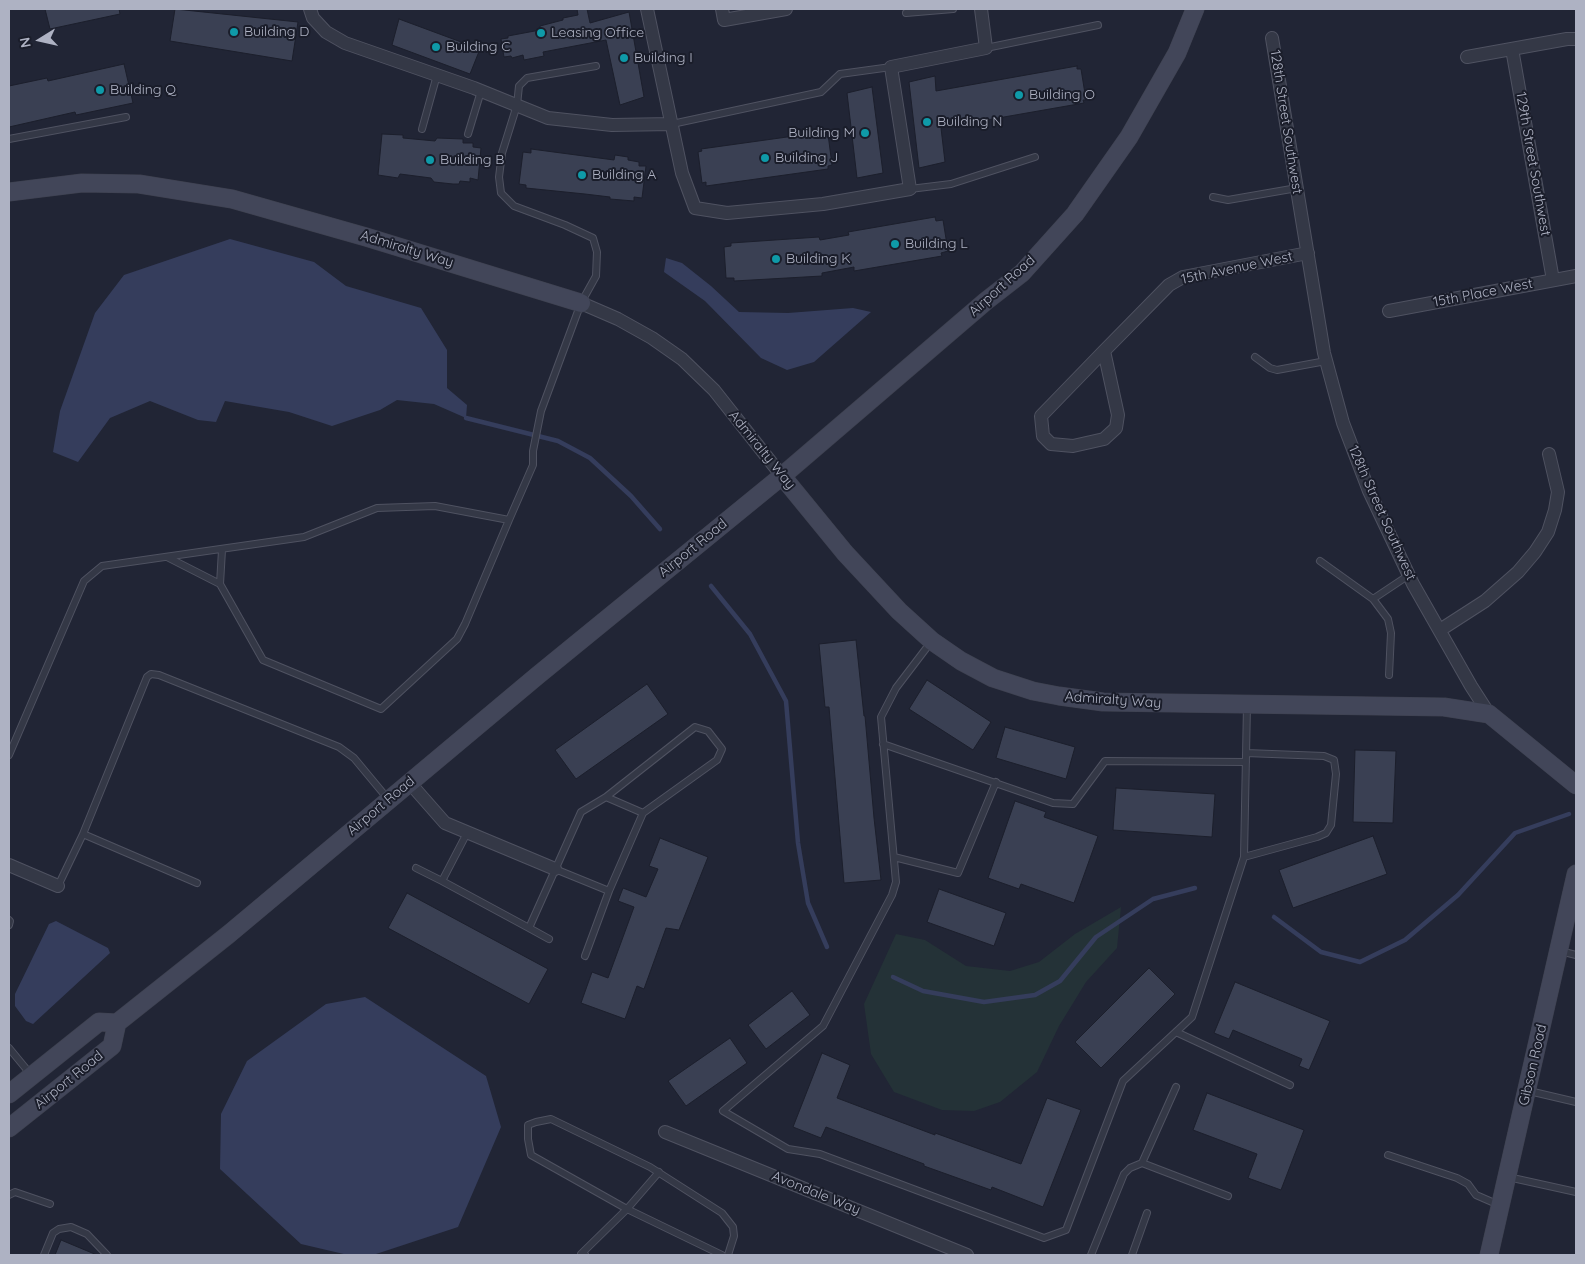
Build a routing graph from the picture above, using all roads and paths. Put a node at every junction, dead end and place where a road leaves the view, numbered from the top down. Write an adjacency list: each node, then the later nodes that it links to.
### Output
1 (310, 9): 17 (street)
2 (647, 9): 21 (street)
3 (722, 9): 4 (street)
4 (786, 9)
5 (953, 9): 8 (lane)
6 (980, 9): 12 (street)
7 (1195, 9): 39 (street, Airport Road)
8 (906, 13)
9 (1098, 25): 12 (lane)
10 (1272, 38): 26 (street, 128th Street Southwest)
11 (1576, 40): 13 (street)
12 (986, 48): 16 (street)
13 (1512, 49): 14 (street); 32 (street, 129th Street Southwest)
14 (1467, 57)
15 (596, 66): 19 (lane)
16 (891, 67): 21 (lane); 27 (street)
17 (438, 75): 18 (street); 22 (lane)
18 (481, 91): 19 (street); 23 (lane)
19 (517, 106): 21 (street); 33 (lane)
20 (126, 117): 24 (lane)
21 (672, 124): 27 (street)
22 (422, 129)
23 (468, 134)
24 (9, 139)
25 (1035, 157): 27 (lane)
26 (1297, 188): 29 (lane); 30 (street, 128th Street Southwest)
27 (910, 189)
28 (9, 192): 33 (street, Admiralty Way)
29 (1213, 197)
30 (1308, 253): 35 (street, 15th Avenue West); 37 (street, 128th Street Southwest)
31 (1576, 276): 32 (street, 15th Place West)
32 (1553, 280): 34 (street, 15th Place West)
33 (581, 303): 39 (street, Admiralty Way); 40 (lane)
34 (1389, 311)
35 (1104, 351): 35 (street, 15th Avenue West)
36 (1255, 357): 37 (lane)
37 (1326, 361): 44 (street, 128th Street Southwest)
38 (1548, 454): 47 (street)
39 (782, 476): 48 (street, Admiralty Way); 56 (street, Airport Road)
40 (509, 520): 41 (lane); 45 (lane)
41 (222, 550): 42 (lane); 45 (lane)
42 (167, 557): 45 (lane); 54 (lane)
43 (1320, 561): 46 (lane)
44 (1409, 575): 46 (lane); 47 (street, 128th Street Southwest)
45 (220, 584)
46 (1373, 599): 49 (lane)
47 (1440, 630): 51 (street, 128th Street Southwest)
48 (932, 641): 50 (street, Admiralty Way); 52 (lane)
49 (1388, 675)
50 (1247, 705): 51 (street, Admiralty Way); 53 (lane)
51 (1489, 714): 58 (street, 128th Street Southwest)
52 (883, 744): 57 (lane); 64 (lane)
53 (1246, 753): 55 (lane); 65 (lane)
54 (9, 755)
55 (1246, 762): 57 (lane); 65 (lane)
56 (409, 782): 60 (street, Airport Road); 62 (street)
57 (996, 782): 64 (lane)
58 (1576, 785)
59 (606, 797): 61 (lane); 61 (lane); 68 (lane)
60 (388, 799): 63 (lane); 81 (street, Airport Road)
61 (643, 813): 73 (lane)
62 (467, 833): 68 (street); 70 (lane)
63 (83, 834): 71 (lane); 72 (lane)
64 (894, 857): 82 (lane)
65 (1244, 857): 82 (lane)
66 (9, 865): 72 (street)
67 (416, 868): 70 (lane)
68 (555, 869): 73 (lane); 76 (lane)
69 (1576, 874): 78 (street, Gibson Road)
70 (442, 881): 76 (lane)
71 (197, 883)
72 (58, 886)
73 (609, 891): 79 (lane)
74 (9, 920): 75 (lane)
75 (9, 925)
76 (529, 928): 77 (lane)
77 (549, 939)
78 (1559, 951): 80 (lane); 87 (street, Gibson Road)
79 (586, 956)
80 (1576, 956)
81 (117, 1023): 84 (street, Airport Road); 90 (street, Airport Road)
82 (1176, 1032): 85 (lane)
83 (9, 1048): 84 (lane)
84 (32, 1076): 88 (street, Airport Road)
85 (1290, 1085)
86 (1176, 1087): 93 (lane)
87 (1527, 1091): 89 (lane); 95 (street, Gibson Road)
88 (9, 1094)
89 (1576, 1102)
90 (9, 1128)
91 (665, 1132): 108 (street, Avondale Way)
92 (1388, 1156): 100 (lane)
93 (1142, 1163): 98 (lane); 109 (lane)
94 (659, 1172): 101 (lane); 101 (lane); 107 (lane)
95 (1507, 1176): 96 (lane); 100 (street, Gibson Road)
96 (1576, 1192)
97 (9, 1195): 99 (lane)
98 (1228, 1196)
99 (50, 1204)
100 (1500, 1206): 111 (street, Gibson Road)
101 (627, 1209): 105 (lane); 106 (lane)
102 (1147, 1213): 110 (lane)
103 (44, 1255): 104 (lane)
104 (108, 1255)
105 (582, 1255)
106 (722, 1255)
107 (728, 1255)
108 (967, 1255)
109 (1091, 1255)
110 (1132, 1255)
111 (1489, 1255)

